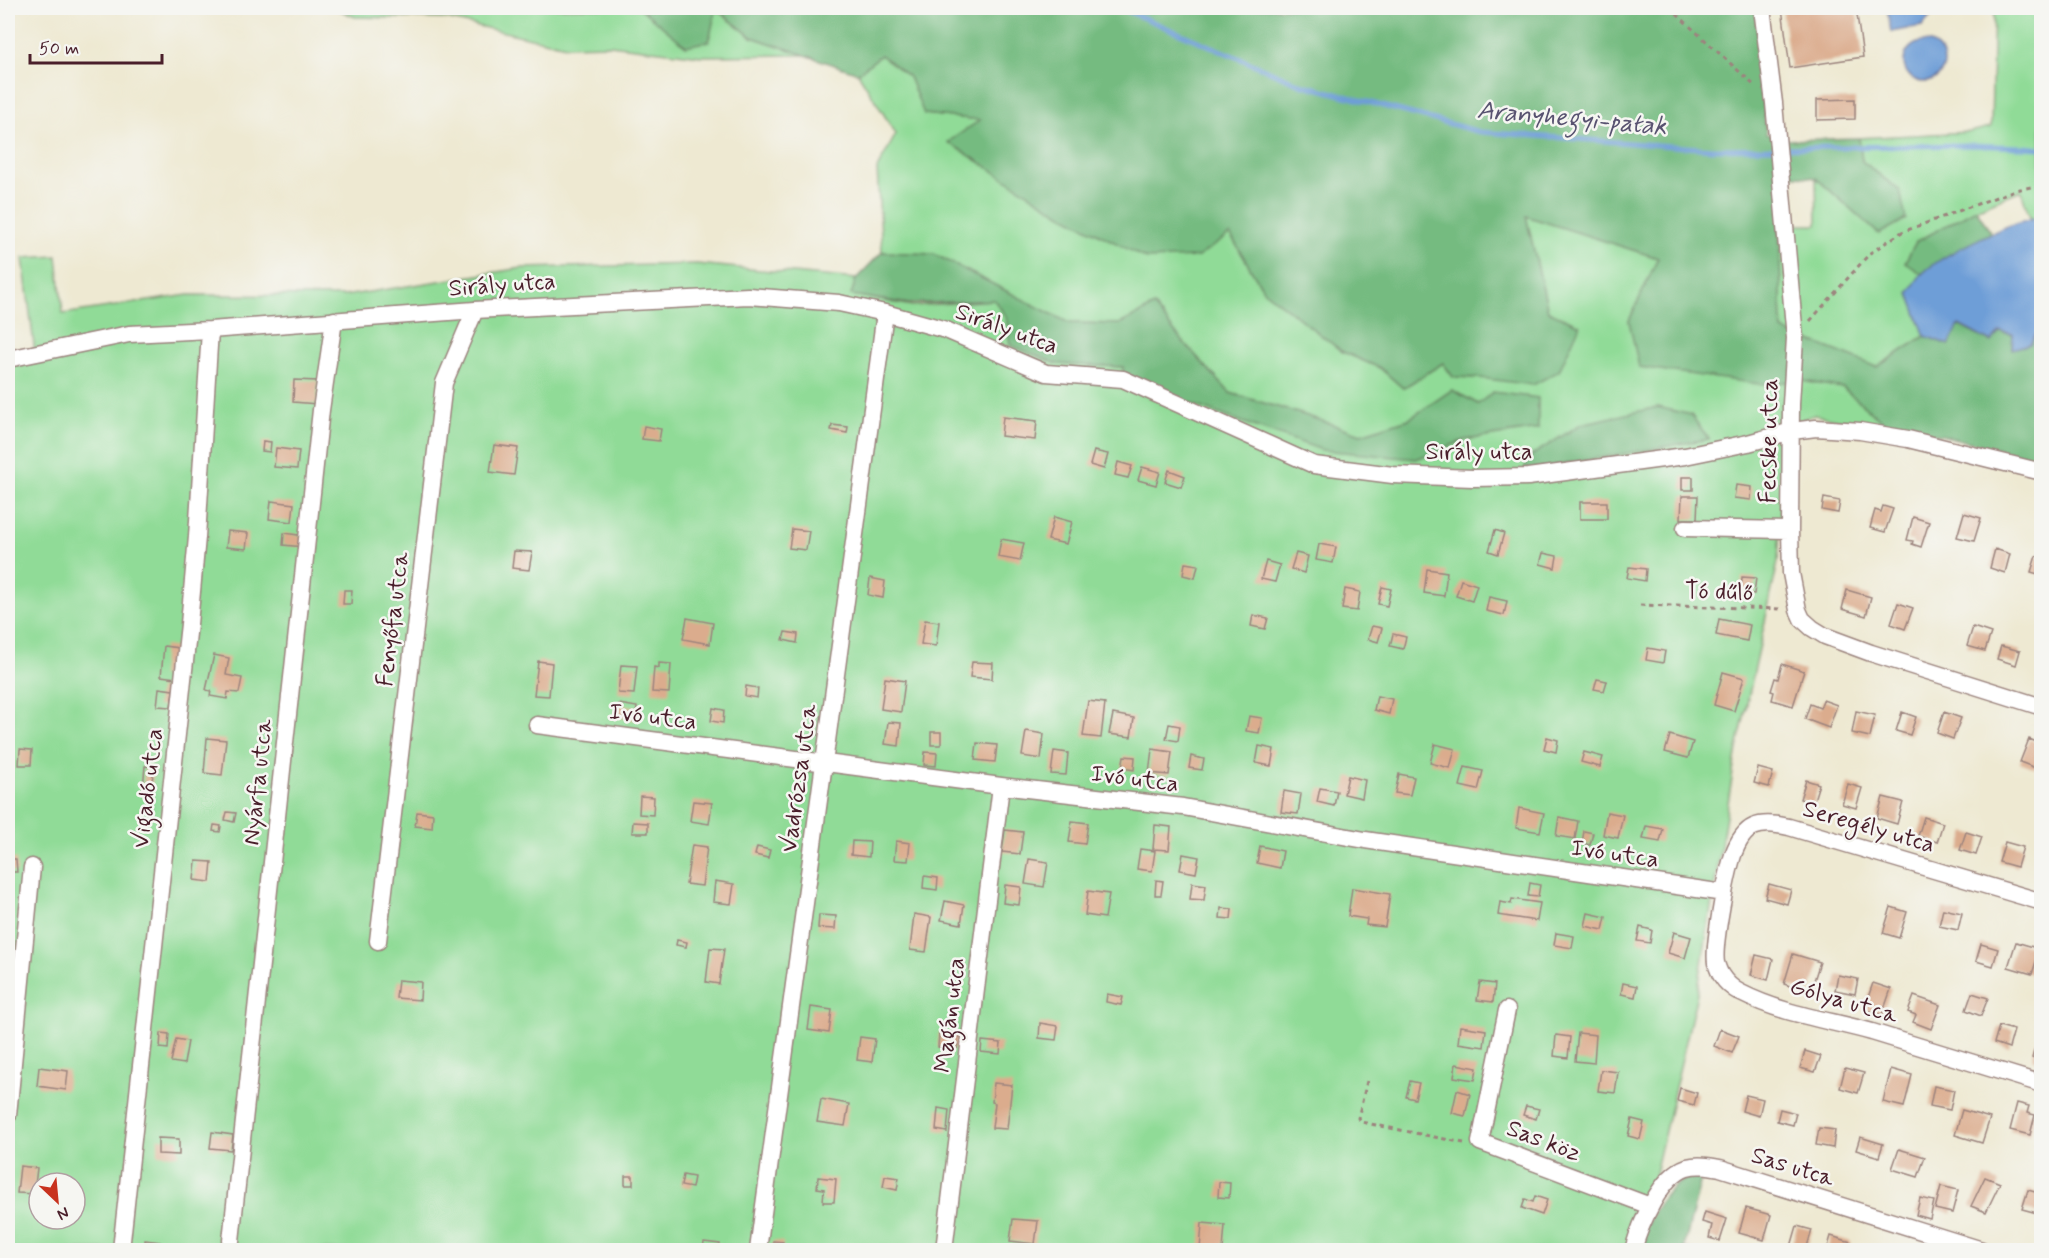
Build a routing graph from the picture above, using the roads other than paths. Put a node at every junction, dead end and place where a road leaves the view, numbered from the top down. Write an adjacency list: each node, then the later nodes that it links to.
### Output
1 (1762, 8): 7 (street, Fecske utca)
2 (475, 310): 3 (street, Sirály utca); 4 (street, Sirály utca); 18 (street, Fenyőfa utca)
3 (885, 313): 7 (street, Sirály utca); 13 (street, Vadrózsa utca)
4 (334, 320): 5 (street, Sirály utca); 24 (street, Nyárfa utca)
5 (210, 330): 6 (street, Sirály utca); 23 (street, Vigadó utca)
6 (8, 359)
7 (1792, 431): 8 (street, Sirály utca); 10 (street, Fecske utca)
8 (2042, 472)
9 (1685, 528): 10 (street)
10 (1790, 530): 11 (street, Fecske utca)
11 (2042, 707)
12 (537, 725): 13 (street, Ivó utca)
13 (824, 762): 14 (street, Ivó utca); 25 (street, Vadrózsa utca)
14 (1001, 786): 16 (street, Ivó utca); 26 (street, Magán utca)
15 (32, 867): 21 (street)
16 (1724, 893): 17 (street, Seregély utca); 20 (street, Gólya utca)
17 (2042, 902)
18 (378, 940)
19 (1508, 1010): 22 (street, Sas köz)
20 (2042, 1084)
21 (8, 1115)
22 (1650, 1206): 27 (street, Sas utca); 28 (street, Sas utca)
23 (121, 1251)
24 (230, 1251)
25 (758, 1251)
26 (944, 1251)
27 (1633, 1251)
28 (1982, 1251)

